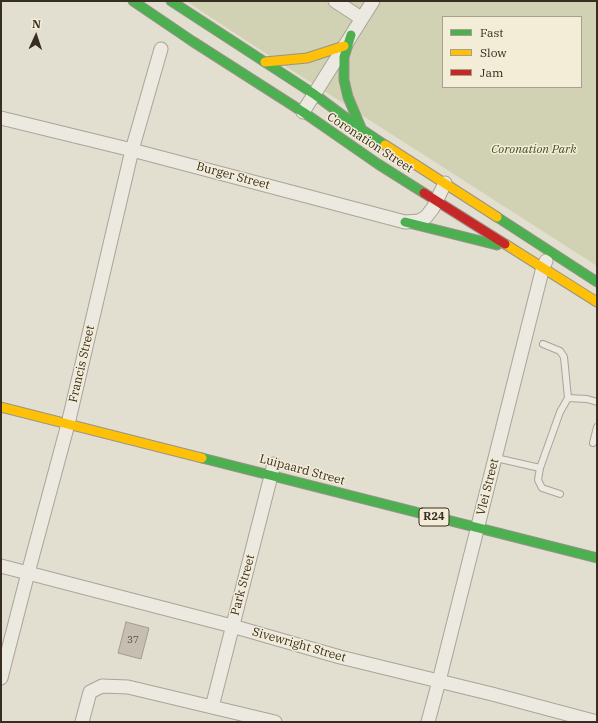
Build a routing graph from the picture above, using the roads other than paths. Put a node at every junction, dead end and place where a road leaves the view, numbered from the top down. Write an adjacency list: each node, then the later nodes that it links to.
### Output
1 (133, 1): 10 (main road, Coronation Street)
2 (171, 1): 8 (main road, Coronation Street)
3 (335, 1): 5 (street)
4 (373, 1): 5 (street)
5 (362, 18): 6 (street)
6 (347, 40): 8 (main road); 9 (street); 12 (main road)
7 (161, 49): 13 (street, Francis Street)
8 (265, 62): 9 (main road, Coronation Street)
9 (314, 94): 10 (street); 12 (main road, Coronation Street)
10 (303, 112): 15 (main road, Coronation Street)
11 (1, 118): 13 (street, Burger Street)
12 (361, 129): 14 (main road, Coronation Street)
13 (132, 150): 16 (street, Burger Street); 26 (street, Francis Street)
14 (445, 183): 15 (street, Burger Street); 18 (main road, Coronation Street)
15 (437, 200): 16 (street, Burger Street); 17 (main road, Coronation Street)
16 (405, 222): 17 (main road)
17 (514, 249): 19 (main road, Coronation Street)
18 (550, 252): 19 (street, Vlei Street); 20 (main road, Coronation Street)
19 (543, 267): 21 (main road, Coronation Street); 29 (street, Vlei Street)
20 (597, 282)
21 (597, 302)
22 (543, 344): 23 (lane)
23 (568, 398): 24 (lane); 31 (lane)
24 (597, 402)
25 (1, 407): 26 (main road, Luipaard Street / R24)
26 (70, 415): 30 (main road, Luipaard Street / R24); 36 (street, Francis Street)
27 (597, 427): 28 (lane)
28 (594, 443)
29 (496, 458): 31 (lane); 33 (street, Vlei Street)
30 (274, 466): 33 (main road, Luipaard Street / R24); 37 (street, Park Street)
31 (540, 468): 32 (lane)
32 (560, 494)
33 (480, 519): 34 (main road, Luipaard Street / R24); 39 (street, Vlei Street)
34 (597, 558)
35 (1, 566): 36 (street, Sivewright Street)
36 (28, 573): 37 (street, Sivewright Street); 38 (street, Francis Street)
37 (232, 626): 39 (street, Sivewright Street); 40 (street, Park Street)
38 (1, 678)
39 (439, 682): 43 (street, Vlei Street); 44 (street, Sivewright Street)
40 (212, 707): 41 (street); 42 (street)
41 (82, 722)
42 (275, 722)
43 (428, 722)
44 (597, 722)

